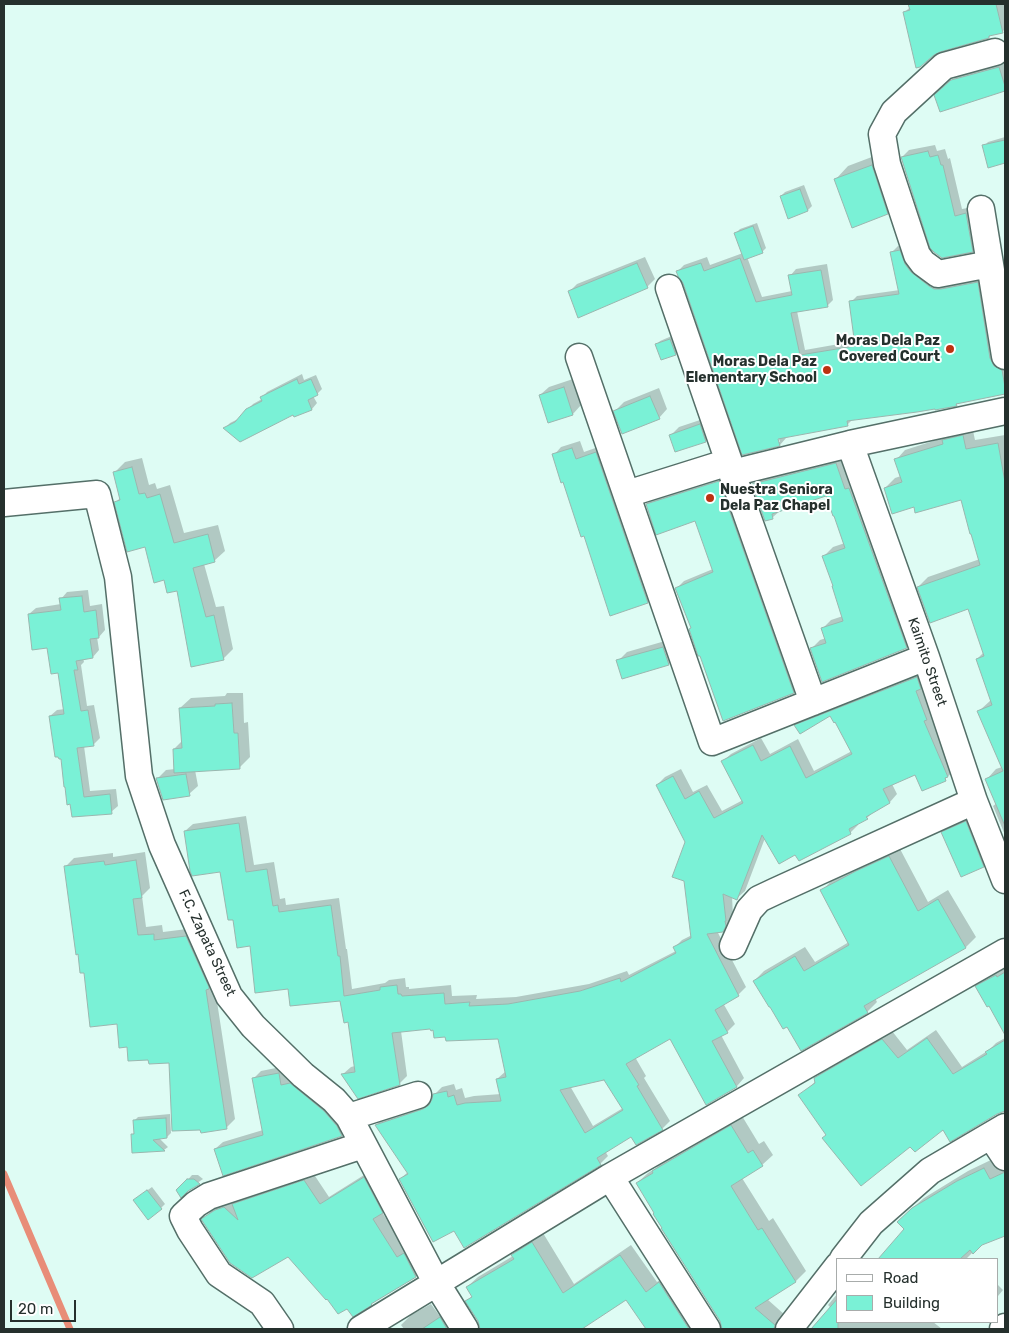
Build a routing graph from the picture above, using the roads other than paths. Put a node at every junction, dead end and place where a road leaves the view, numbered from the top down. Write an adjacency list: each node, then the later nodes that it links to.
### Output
1 (996, 52): 3 (street)
2 (981, 209): 3 (street)
3 (990, 264): 5 (street)
4 (668, 288): 9 (street)
5 (1005, 356)
6 (579, 357): 10 (street)
7 (1005, 411): 8 (street)
8 (850, 444): 9 (street); 12 (street, Kaimito Street)
9 (730, 468): 10 (street); 13 (street)
10 (627, 494): 13 (street)
11 (4, 503): 19 (street, F.C. Zapata Street)
12 (926, 657): 13 (street); 14 (street, Kaimito Street)
13 (813, 702)
14 (974, 801): 15 (street, Kaimito Street); 16 (street)
15 (1005, 880)
16 (734, 946)
17 (1005, 952): 23 (street)
18 (418, 1095): 19 (street)
19 (349, 1117): 21 (street, F.C. Zapata Street)
20 (998, 1131): 22 (street); 24 (street)
21 (363, 1145): 26 (street, F.C. Zapata Street); 27 (street)
22 (1005, 1157)
23 (610, 1177): 26 (street); 30 (street)
24 (844, 1258)
25 (836, 1269): 31 (street)
26 (437, 1284): 28 (street); 29 (street, F.C. Zapata Street)
27 (280, 1329)
28 (361, 1329)
29 (465, 1329)
30 (707, 1329)
31 (789, 1329)

